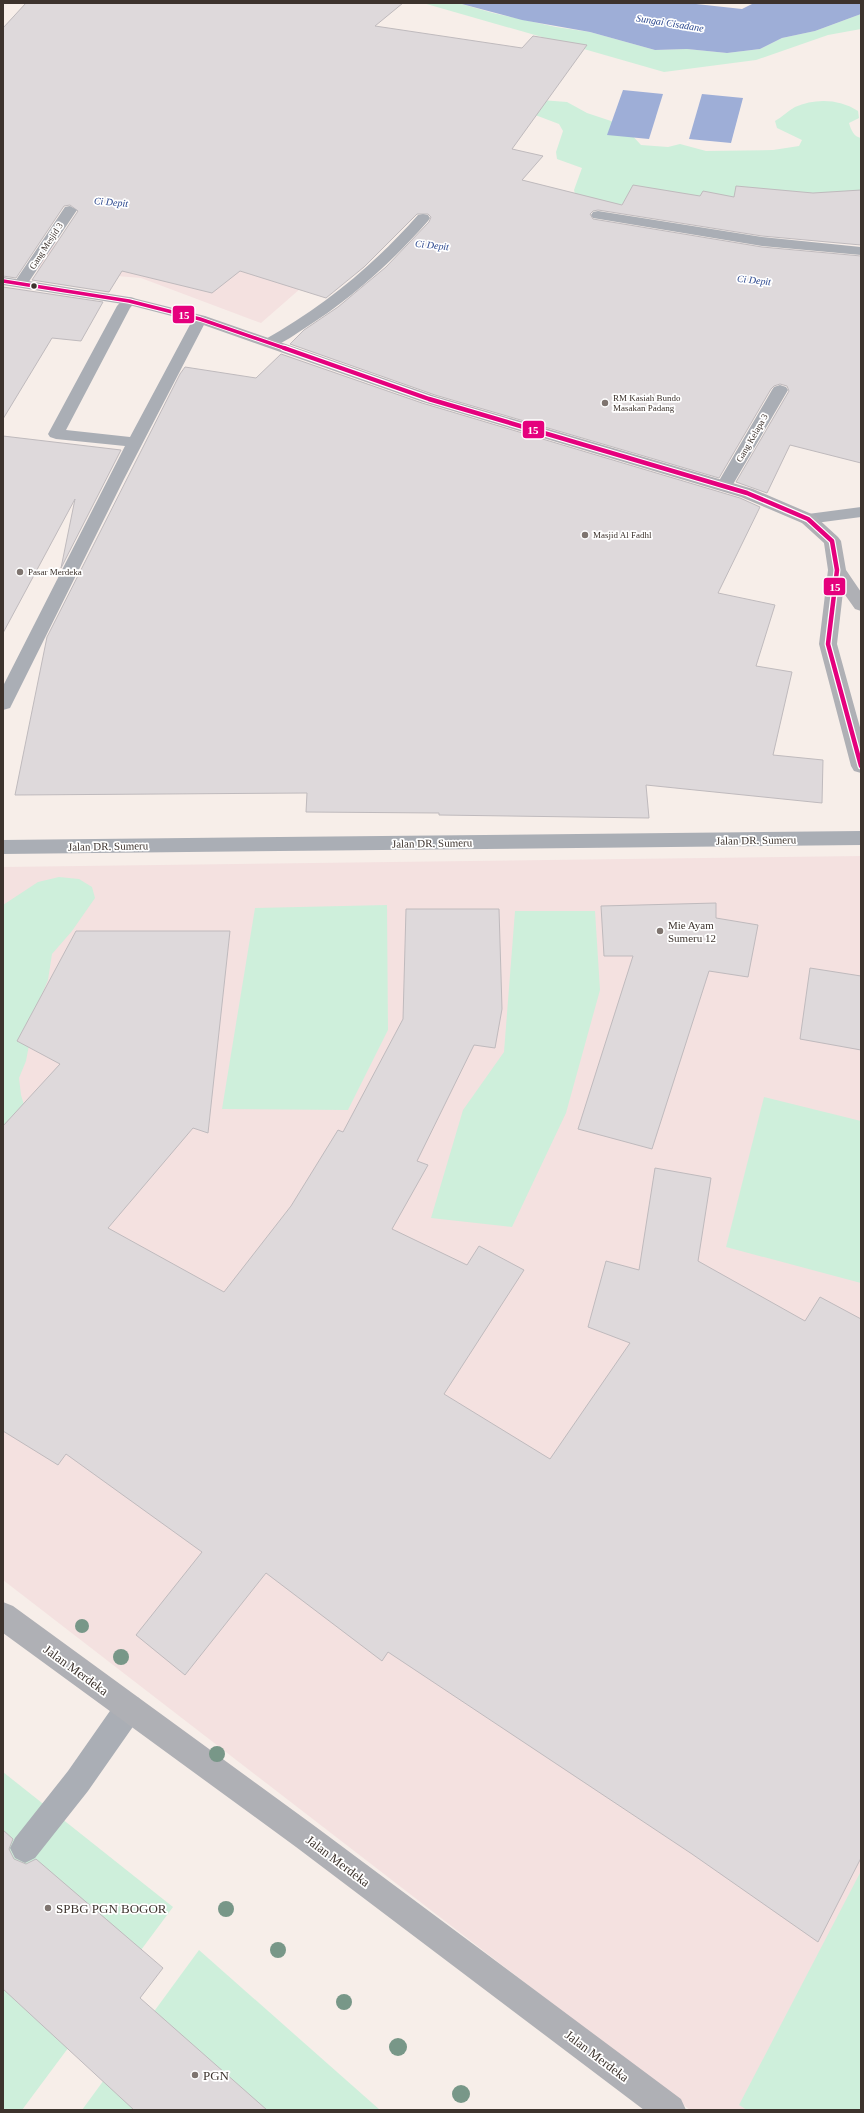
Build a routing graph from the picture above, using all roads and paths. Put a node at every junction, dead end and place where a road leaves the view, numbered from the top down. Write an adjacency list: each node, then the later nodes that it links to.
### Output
1 (70, 210): 6 (street, Gang Mesjid 3)
2 (598, 215): 4 (street)
3 (423, 218): 9 (street)
4 (861, 251)
5 (3, 281): 6 (main road)
6 (21, 283): 7 (main road)
7 (129, 301): 8 (main road); 11 (street)
8 (200, 319): 9 (main road); 11 (street)
9 (269, 343): 12 (main road)
10 (780, 390): 12 (street, Gang Kelapa 3)
11 (135, 442): 17 (street)
12 (724, 486): 14 (main road)
13 (861, 512): 14 (street)
14 (808, 519): 15 (main road)
15 (837, 570): 16 (main road); 18 (main road)
16 (861, 605)
17 (3, 704)
18 (861, 766)
19 (861, 838): 20 (street, Jalan DR. Sumeru)
20 (3, 847)
21 (3, 1616): 22 (main road, Jalan Merdeka)
22 (129, 1708): 23 (street); 24 (main road, Jalan Merdeka)
23 (25, 1848)
24 (670, 2110)

